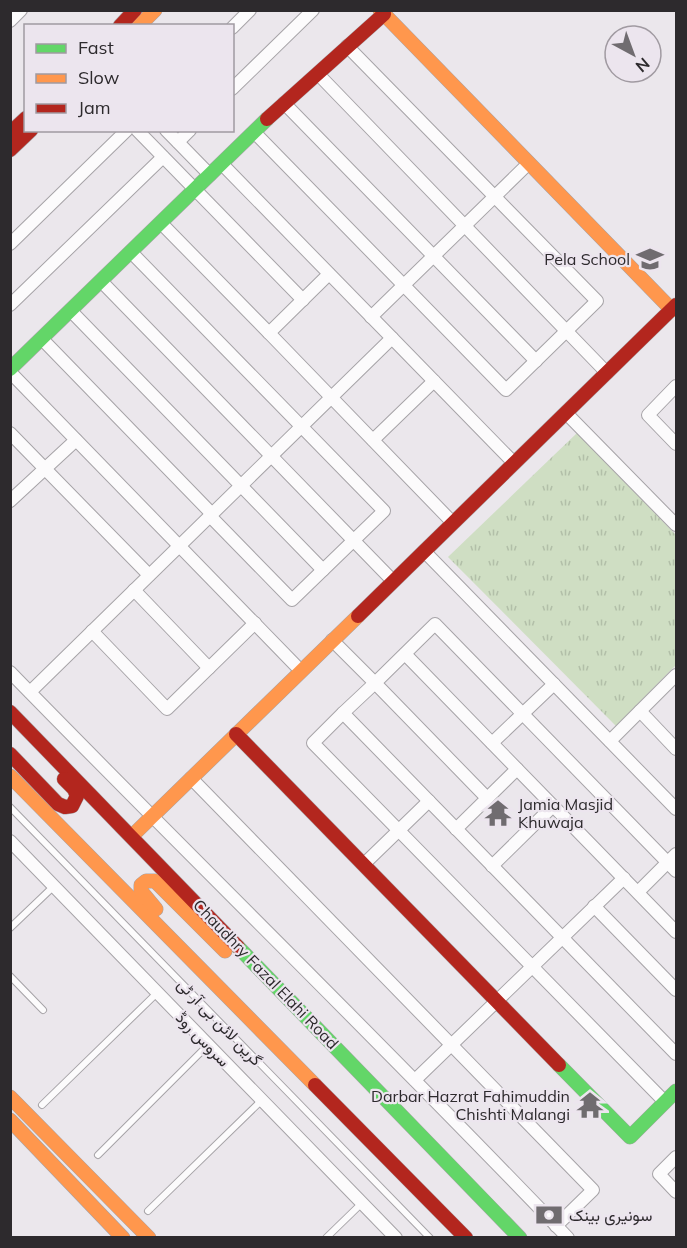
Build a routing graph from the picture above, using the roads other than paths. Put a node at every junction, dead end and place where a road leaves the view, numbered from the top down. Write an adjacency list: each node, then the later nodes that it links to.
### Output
1 (135, 10): 6 (street)
2 (154, 10): 7 (street)
3 (250, 10): 8 (street)
4 (313, 10): 11 (street)
5 (384, 12): 9 (street); 24 (street)
6 (122, 24)
7 (141, 24)
8 (234, 26)
9 (347, 46): 10 (street); 28 (street)
10 (318, 74): 12 (street); 30 (street)
11 (234, 87)
12 (284, 103): 19 (street); 33 (street)
13 (24, 120): 20 (street)
14 (29, 132): 22 (street)
15 (125, 132): 31 (street)
16 (139, 132): 23 (street)
17 (168, 132): 21 (street)
18 (188, 132): 21 (street)
19 (254, 132): 25 (street); 36 (street)
20 (10, 133)
21 (178, 142): 26 (street)
22 (10, 150)
23 (163, 157): 27 (street); 38 (street)
24 (529, 163): 28 (street); 40 (street)
25 (222, 164): 26 (street); 34 (street)
26 (210, 175): 27 (street)
27 (195, 190): 29 (street); 37 (street)
28 (495, 197): 30 (street); 42 (street)
29 (161, 223): 32 (street); 43 (street)
30 (465, 226): 33 (street); 42 (street)
31 (10, 244)
32 (131, 252): 35 (street); 53 (street)
33 (434, 256): 36 (street); 46 (street)
34 (329, 274): 37 (street); 41 (street)
35 (101, 281): 39 (street); 58 (street)
36 (404, 286): 41 (street); 46 (street)
37 (303, 300): 43 (street)
38 (10, 305)
39 (71, 311): 45 (street); 61 (street)
40 (673, 312): 48 (street)
41 (371, 317): 44 (street)
42 (567, 331): 46 (street); 48 (street)
43 (268, 333): 51 (street)
44 (392, 338): 49 (street); 51 (street)
45 (42, 339): 47 (street); 63 (street)
46 (536, 361)
47 (10, 371): 55 (street)
48 (607, 373): 52 (street)
49 (434, 381): 56 (street); 59 (street)
50 (676, 386): 57 (street)
51 (332, 398): 53 (street); 56 (street)
52 (566, 412): 59 (street); 65 (street)
53 (302, 427): 58 (street); 66 (street)
54 (10, 433): 60 (street)
55 (76, 440): 60 (street); 67 (street)
56 (373, 440): 64 (street)
57 (676, 444)
58 (272, 456): 61 (street); 66 (street)
59 (514, 464): 64 (street)
60 (44, 468): 62 (street); 70 (street)
61 (241, 486): 63 (street); 69 (street)
62 (12, 498)
63 (211, 515): 67 (street); 69 (street)
64 (453, 523): 68 (street)
65 (676, 525)
66 (354, 540): 69 (street); 71 (street)
67 (179, 546): 70 (street); 73 (street)
68 (424, 551): 71 (street); 82 (street)
69 (323, 570)
70 (149, 575): 72 (street)
71 (393, 581): 75 (street)
72 (134, 590): 74 (street); 77 (street)
73 (255, 623): 77 (street); 78 (street)
74 (92, 632): 77 (street); 83 (street)
75 (332, 640): 78 (street); 81 (street)
76 (405, 654): 81 (street); 87 (street); 91 (street)
77 (209, 668)
78 (301, 671): 89 (street)
79 (10, 672): 83 (street)
80 (674, 682): 84 (street)
81 (375, 683): 86 (street); 97 (street)
82 (554, 684): 87 (street); 90 (street)
83 (30, 692): 102 (street)
84 (640, 711): 90 (street); 92 (street)
85 (10, 712): 105 (street, Chaudhry Fazal Elahi Road)
86 (343, 713): 98 (street); 104 (street)
87 (523, 714): 91 (street); 107 (street)
88 (10, 723): 93 (street)
89 (236, 734): 96 (street); 108 (street)
90 (610, 741): 101 (street)
91 (492, 743): 94 (street)
92 (676, 749)
93 (10, 754)
94 (518, 769): 97 (street); 99 (street)
95 (10, 776): 127 (street)
96 (191, 778): 102 (street); 124 (street)
97 (487, 798): 103 (street)
98 (429, 801): 103 (street); 104 (street)
99 (553, 806): 109 (street); 110 (street)
100 (10, 807): 145 (lane, گرین لائن بی آر ٹی)
101 (676, 809)
102 (151, 817): 105 (street); 128 (street)
103 (456, 829): 109 (street)
104 (398, 830): 108 (street); 117 (street)
105 (132, 836): 125 (street, Chaudhry Fazal Elahi Road)
106 (10, 841): 111 (street, سروس روڈ)
107 (674, 863): 112 (street)
108 (364, 864): 121 (street)
109 (492, 866): 116 (street)
110 (624, 878): 112 (street); 113 (street)
111 (54, 886): 114 (lane); 120 (street, سروس روڈ)
112 (638, 892): 115 (street)
113 (594, 906): 116 (street); 119 (street)
114 (10, 928)
115 (676, 932)
116 (562, 938): 117 (street); 126 (street)
117 (532, 967): 121 (street); 132 (street)
118 (10, 976): 122 (lane)
119 (676, 990)
120 (158, 992): 123 (street, سروس روڈ); 133 (lane)
121 (497, 1001): 124 (street); 132 (street)
122 (43, 1010)
123 (209, 1045): 131 (street, سروس روڈ); 135 (lane)
124 (452, 1045): 128 (street); 140 (street)
125 (340, 1051): 127 (street); 147 (street, Chaudhry Fazal Elahi Road)
126 (676, 1054)
127 (299, 1070): 146 (street)
128 (416, 1080): 140 (street)
129 (676, 1091): 132 (street)
130 (10, 1097): 142 (street)
131 (262, 1100): 138 (street, سروس روڈ); 139 (lane)
132 (665, 1102)
133 (42, 1105)
134 (10, 1120): 141 (street)
135 (98, 1155)
136 (676, 1157): 137 (street)
137 (676, 1192)
138 (362, 1202): 143 (lane); 144 (street, سروس روڈ)
139 (148, 1211)
140 (556, 1226): 148 (street)
141 (123, 1238)
142 (149, 1238)
143 (326, 1238)
144 (396, 1238)
145 (430, 1238)
146 (466, 1238)
147 (520, 1238)
148 (568, 1238)

